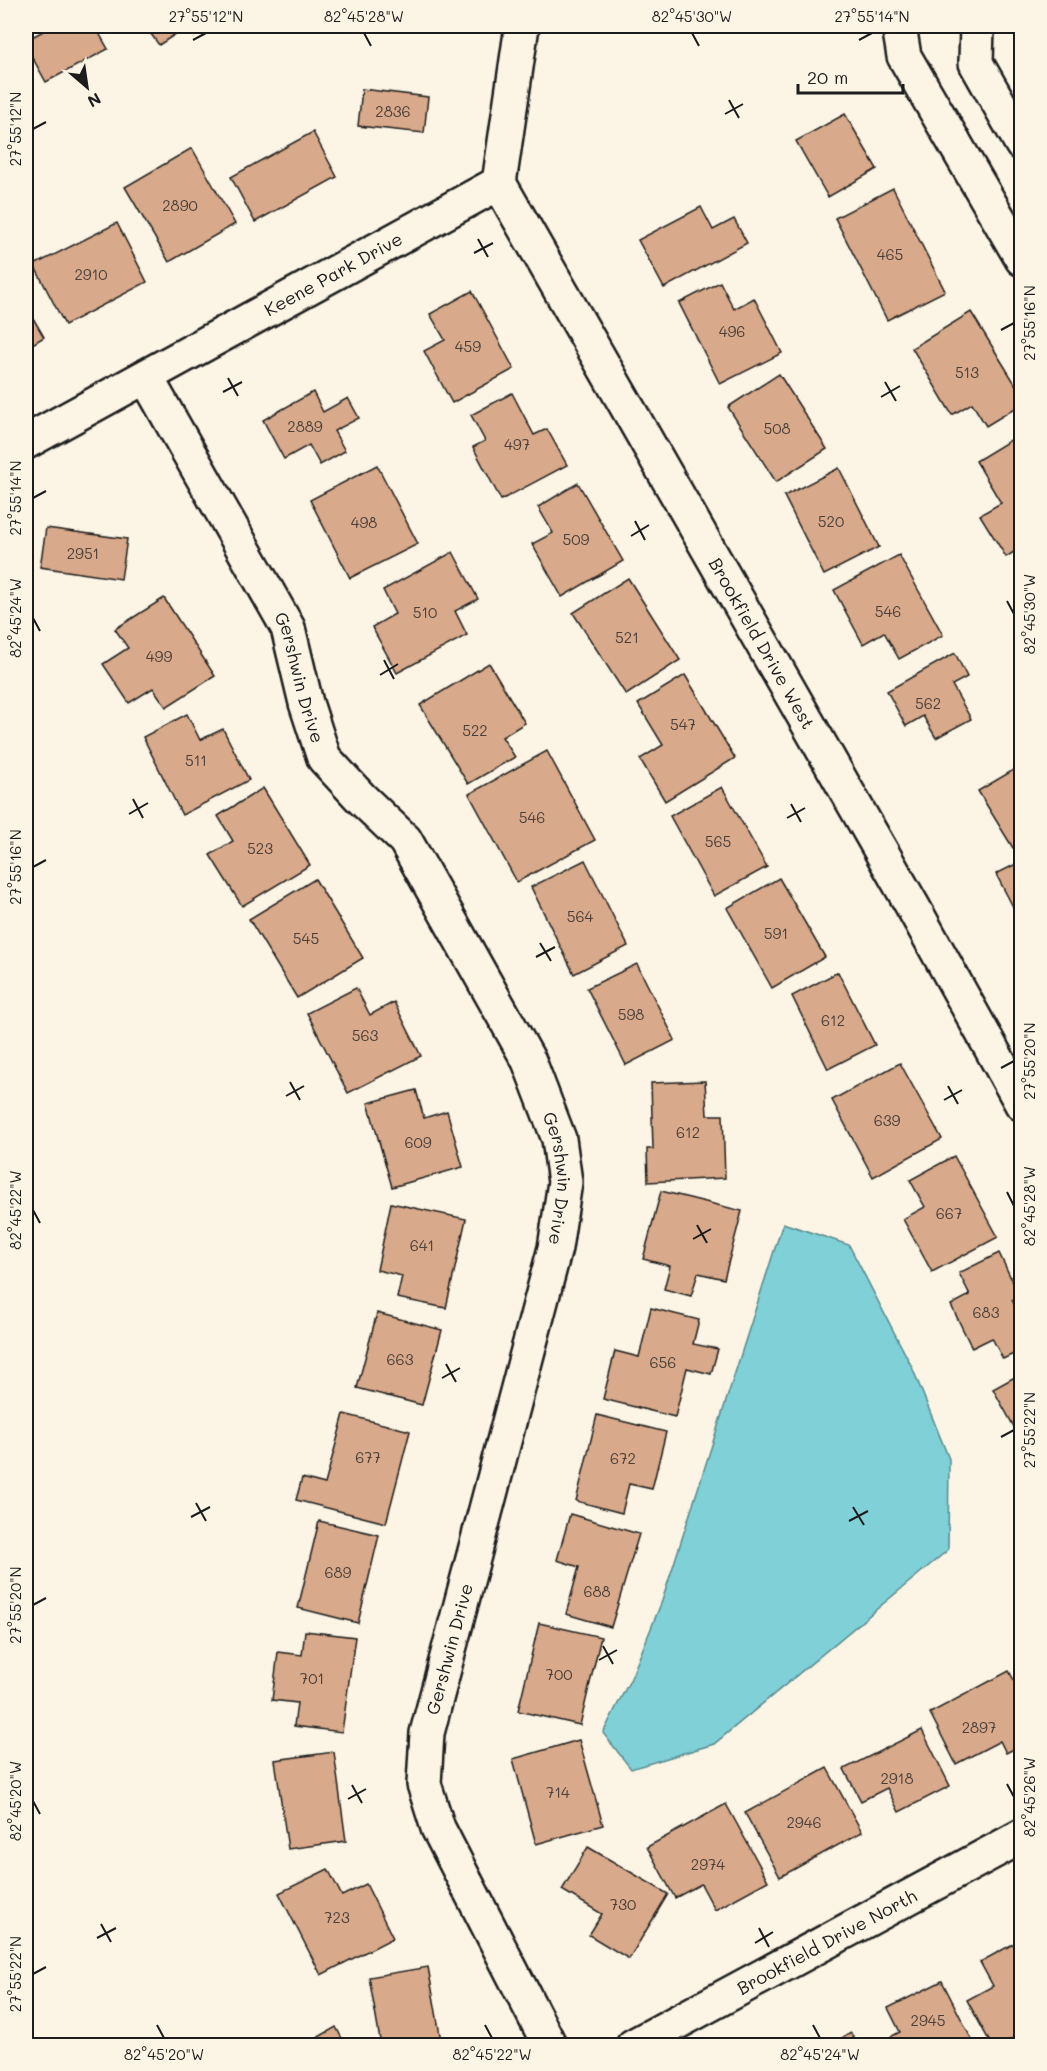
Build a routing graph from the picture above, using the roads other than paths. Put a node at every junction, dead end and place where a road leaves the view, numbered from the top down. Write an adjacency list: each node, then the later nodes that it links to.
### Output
1 (522, 26): 5 (street)
2 (899, 26): 6 (street)
3 (977, 26): 4 (street)
4 (1022, 144)
5 (499, 183): 7 (street, Keene Park Drive); 9 (street, Brookfield Drive West)
6 (1022, 259)
7 (146, 376): 8 (street, Keene Park Drive); 11 (street, Gershwin Drive)
8 (26, 442)
9 (1022, 1104)
10 (1022, 1836): 12 (street, Brookfield Drive North)
11 (550, 2046)
12 (633, 2046)

